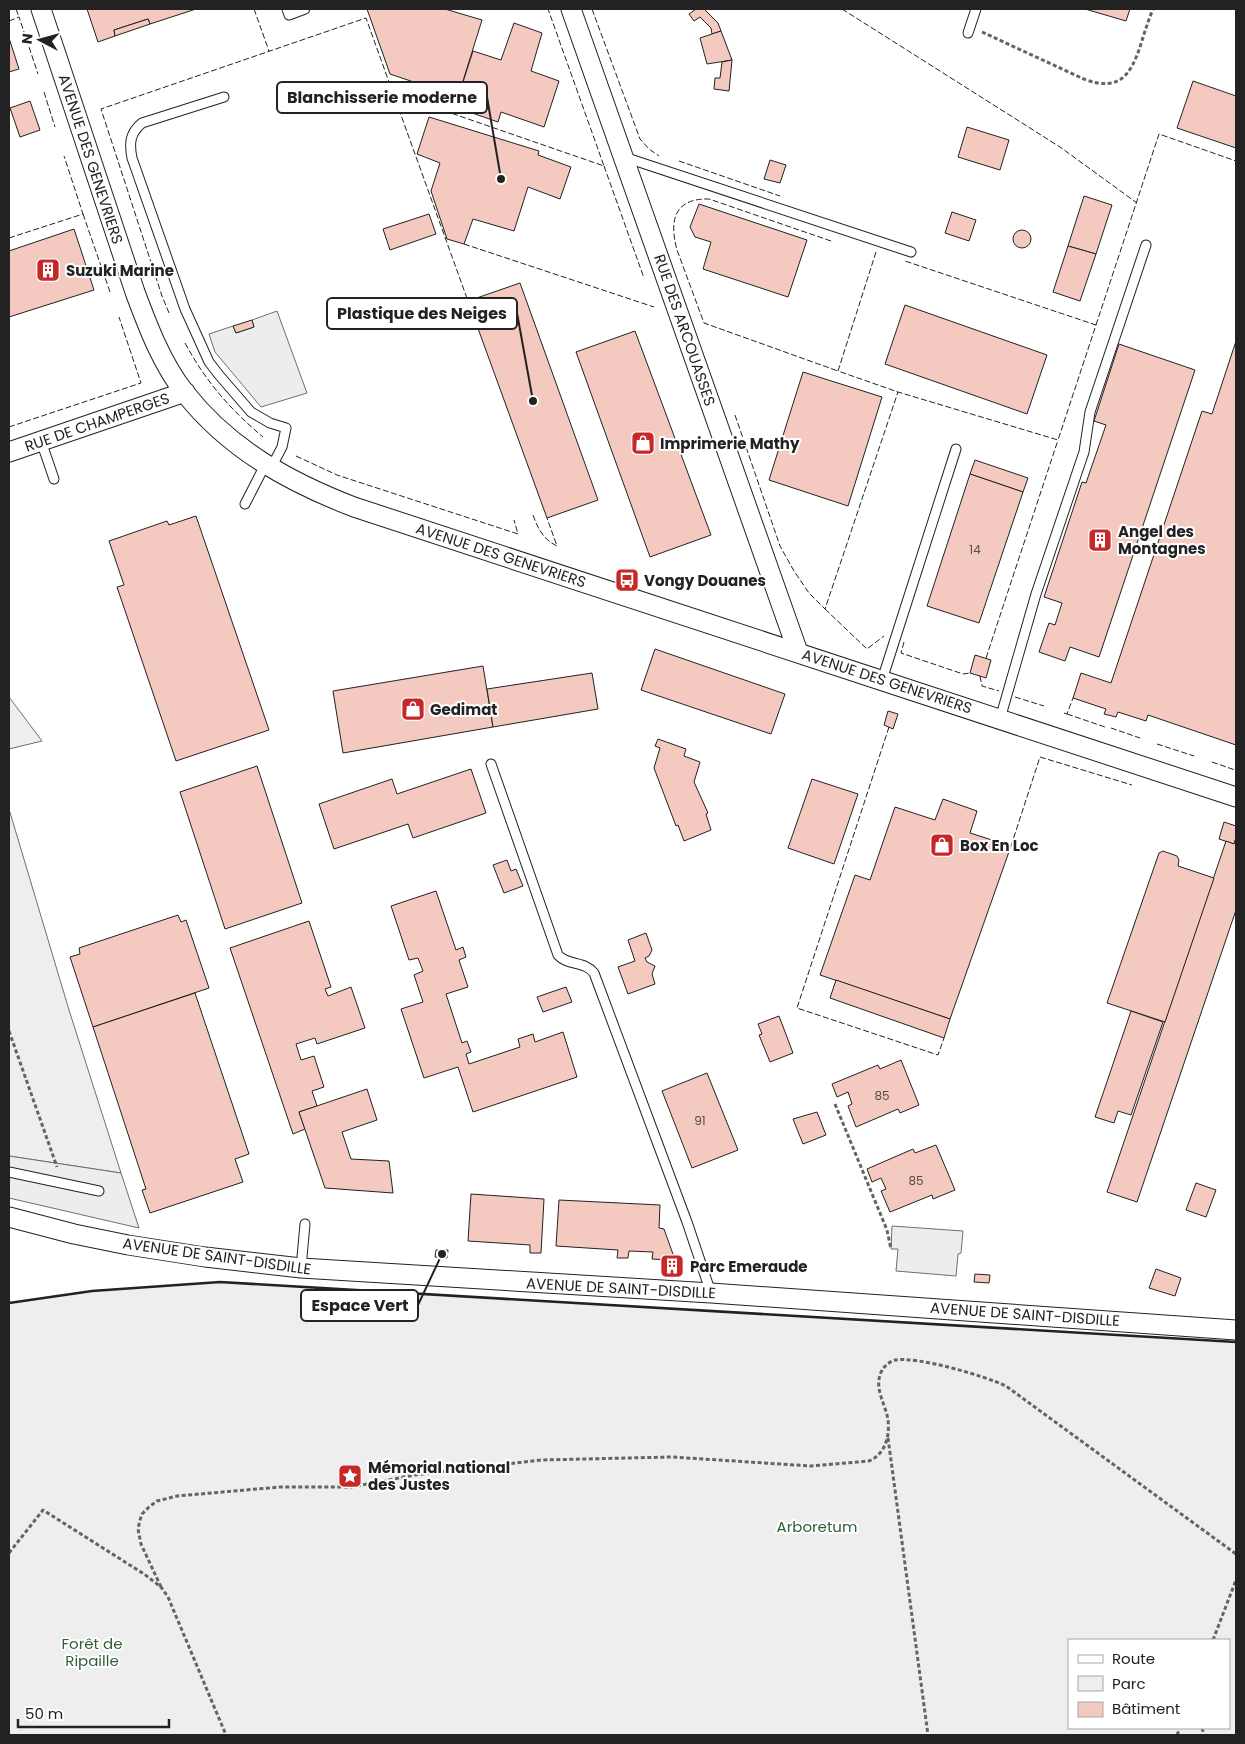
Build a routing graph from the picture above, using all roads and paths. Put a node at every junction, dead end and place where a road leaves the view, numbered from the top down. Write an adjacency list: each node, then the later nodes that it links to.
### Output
1 (41, 9): 12 (street, AVENUE DES GENEVRIERS)
2 (287, 9): 3 (lane)
3 (305, 9)
4 (571, 9): 9 (street, RUE DES ARCOUASSES)
5 (976, 9): 7 (lane)
6 (1153, 9): 7 (path)
7 (969, 30)
8 (224, 97): 16 (lane)
9 (623, 157): 11 (lane); 19 (street, RUE DES ARCOUASSES)
10 (1146, 245): 21 (lane)
11 (912, 252)
12 (184, 392): 13 (street, RUE DE CHAMPERGES); 16 (street, AVENUE DES GENEVRIERS)
13 (41, 441): 15 (street, RUE DE CHAMPERGES); 17 (lane)
14 (956, 449): 20 (lane)
15 (9, 452)
16 (268, 466): 18 (lane); 19 (street, AVENUE DES GENEVRIERS)
17 (54, 479)
18 (245, 504)
19 (798, 652): 20 (street, AVENUE DES GENEVRIERS)
20 (882, 680): 21 (street, AVENUE DES GENEVRIERS)
21 (1000, 719): 23 (street, AVENUE DES GENEVRIERS)
22 (491, 764): 33 (lane)
23 (1236, 797)
24 (9, 1031): 27 (path)
25 (836, 1104): 31 (path)
26 (9, 1172): 27 (lane)
27 (64, 1185): 28 (lane)
28 (98, 1191)
29 (9, 1218): 32 (street, AVENUE DE SAINT-DISDILLE)
30 (304, 1224): 32 (lane)
31 (890, 1249)
32 (301, 1268): 33 (street, AVENUE DE SAINT-DISDILLE)
33 (711, 1293): 34 (street, AVENUE DE SAINT-DISDILLE)
34 (1236, 1330)
35 (888, 1436): 37 (path); 39 (path); 42 (path)
36 (9, 1553): 39 (path)
37 (1236, 1554)
38 (1236, 1580): 40 (path)
39 (161, 1587): 41 (path)
40 (1213, 1639)
41 (226, 1735)
42 (928, 1735)

